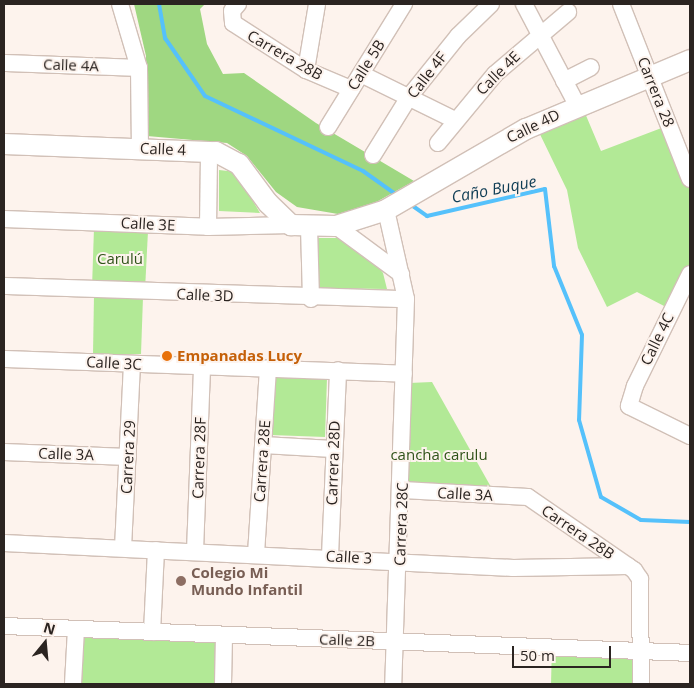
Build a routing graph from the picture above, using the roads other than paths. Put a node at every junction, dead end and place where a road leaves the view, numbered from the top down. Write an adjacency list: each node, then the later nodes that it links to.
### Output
1 (120, 4): 13 (street)
2 (317, 4): 14 (street)
3 (404, 4): 15 (street, Calle 5B)
4 (491, 4): 19 (street, Calle 4F)
5 (524, 4): 9 (street)
6 (621, 4): 16 (street, Carrera 28)
7 (235, 8): 14 (street, Carrera 28B)
8 (568, 12): 9 (street, Calle 4E)
9 (540, 33): 17 (street); 21 (street, Calle 4E)
10 (690, 60): 16 (street, Calle 4D)
11 (4, 63): 13 (street, Calle 4A)
12 (591, 67): 17 (street)
13 (139, 68): 25 (street)
14 (306, 70): 18 (street, Carrera 28B)
15 (361, 74): 18 (street, Calle 5B); 19 (street)
16 (650, 75): 20 (street, Calle 4D); 28 (street, Carrera 28)
17 (564, 81): 20 (street)
18 (351, 89): 22 (street, Calle 5B)
19 (409, 96): 21 (street); 27 (street, Calle 4F)
20 (577, 105): 29 (street, Calle 4D)
21 (455, 120): 23 (street, Calle 4E)
22 (328, 128)
23 (438, 143)
24 (4, 144): 25 (street, Calle 4)
25 (140, 148): 26 (street, Calle 4)
26 (208, 151): 31 (street, Calle 4); 33 (street)
27 (373, 155)
28 (690, 179)
29 (389, 208): 32 (street); 34 (street, Carrera 28C)
30 (4, 219): 33 (street, Calle 3E)
31 (300, 226): 32 (street); 33 (street, Calle 3E); 38 (street)
32 (336, 226): 34 (street)
33 (208, 227)
34 (401, 274): 37 (street, Carrera 28C)
35 (690, 274): 45 (street, Calle 4C)
36 (4, 286): 38 (street, Calle 3D)
37 (406, 298): 38 (street, Calle 3D); 44 (street, Carrera 28C)
38 (311, 299)
39 (4, 359): 40 (street, Calle 3C)
40 (132, 365): 41 (street, Calle 3C); 49 (street, Carrera 29)
41 (202, 366): 42 (street, Calle 3C); 55 (street, Carrera 28F)
42 (268, 368): 43 (street, Calle 3C); 46 (street, Carrera 28E)
43 (338, 370): 44 (street, Calle 3C); 47 (street, Carrera 28D)
44 (404, 374): 50 (street, Carrera 28C)
45 (690, 436)
46 (263, 445): 47 (street); 56 (street, Carrera 28E)
47 (333, 448): 57 (street, Carrera 28D)
48 (4, 452): 49 (street, Calle 3A)
49 (128, 457): 53 (street, Carrera 29)
50 (403, 490): 51 (street, Calle 3A); 58 (street, Carrera 28C)
51 (528, 497): 59 (street, Carrera 28B)
52 (4, 544): 53 (street, Calle 3)
53 (123, 548): 54 (street, Calle 3)
54 (156, 550): 55 (street, Calle 3); 62 (street)
55 (195, 551): 56 (street, Calle 3)
56 (256, 554): 57 (street, Calle 3)
57 (330, 556): 58 (street, Calle 3)
58 (400, 560): 59 (street, Calle 3); 64 (street, Carrera 28C)
59 (631, 568): 65 (street)
60 (4, 626): 61 (street, Calle 2B)
61 (76, 629): 62 (street, Calle 2B); 67 (street)
62 (152, 632): 63 (street, Calle 2B)
63 (224, 635): 64 (street, Calle 2B); 68 (street)
64 (395, 642): 65 (street, Calle 2B); 69 (street, Carrera 28C)
65 (641, 651): 66 (street, Calle 2B); 70 (street)
66 (690, 653)
67 (73, 684)
68 (223, 684)
69 (393, 684)
70 (641, 684)

